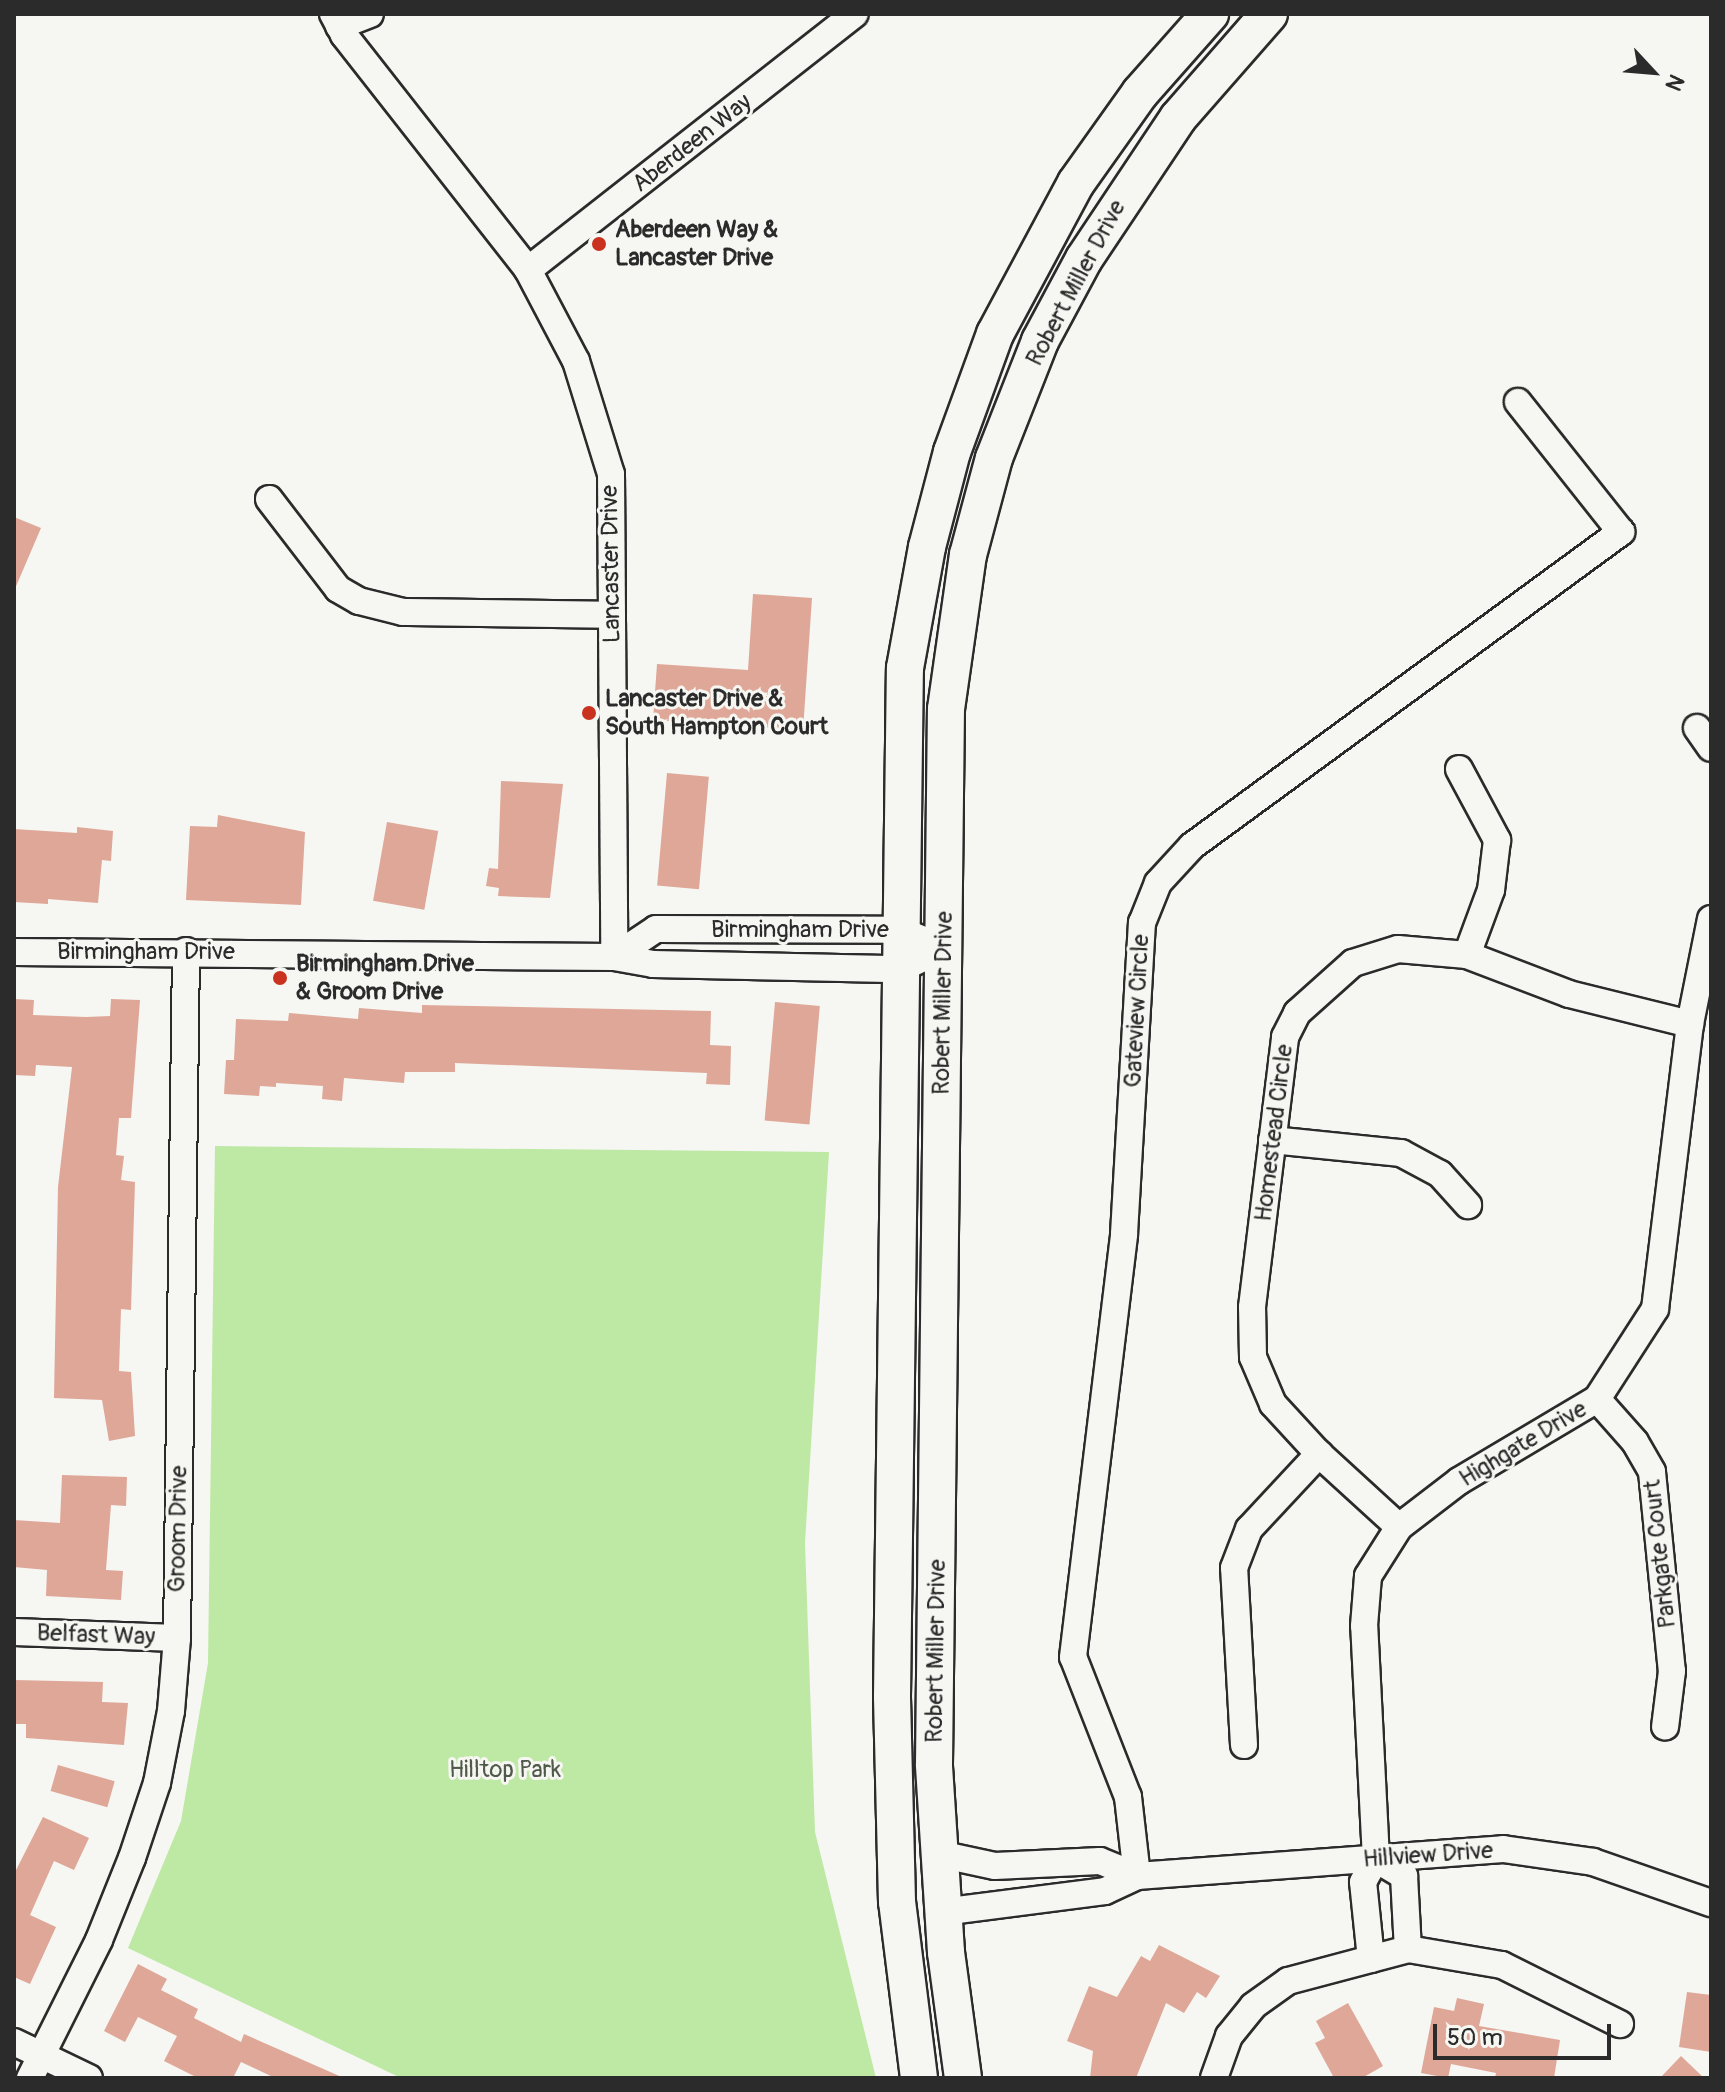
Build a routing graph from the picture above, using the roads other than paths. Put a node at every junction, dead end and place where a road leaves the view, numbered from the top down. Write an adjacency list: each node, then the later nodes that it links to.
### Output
1 (370, 14): 5 (street)
2 (1210, 14): 12 (main road, Robert Miller Drive)
3 (1269, 14): 13 (main road, Robert Miller Drive)
4 (845, 17): 6 (street, Aberdeen Way)
5 (336, 20): 6 (street, Lancaster Drive)
6 (528, 270): 9 (street, Lancaster Drive)
7 (1518, 402): 31 (street, Gateview Circle)
8 (269, 499): 9 (street)
9 (612, 615): 17 (street, Lancaster Drive)
10 (1459, 769): 16 (street)
11 (1711, 919): 19 (street, Highgate Drive)
12 (899, 930): 13 (street, Birmingham Drive); 17 (street, Birmingham Drive); 18 (main road, Robert Miller Drive)
13 (944, 948): 18 (street, Birmingham Drive); 29 (main road, Robert Miller Drive)
14 (186, 951): 15 (street, Birmingham Drive); 17 (street, Birmingham Drive); 26 (street, Groom Drive)
15 (14, 952)
16 (1467, 955): 19 (street, Homestead Circle); 20 (street, Homestead Circle)
17 (614, 957): 18 (street, Birmingham Drive)
18 (900, 969): 40 (main road, Robert Miller Drive)
19 (1690, 1024): 22 (street, Highgate Drive)
20 (1272, 1140): 21 (street); 23 (street, Homestead Circle)
21 (1468, 1205)
22 (1597, 1399): 24 (street, Highgate Drive); 27 (street, Parkgate Court)
23 (1319, 1454): 24 (street, Homestead Circle); 28 (street)
24 (1399, 1527): 30 (street, Highgate Drive)
25 (14, 1632): 26 (street, Belfast Way)
26 (177, 1638): 38 (street, Groom Drive)
27 (1665, 1727)
28 (1244, 1745)
29 (939, 1854): 31 (street); 33 (main road, Robert Miller Drive)
30 (1376, 1859): 31 (street, Hillview Drive); 32 (street, Hillview Drive); 34 (street); 35 (street)
31 (1137, 1876): 33 (street)
32 (1711, 1903)
33 (942, 1912): 41 (main road, Robert Miller Drive)
34 (1408, 1949): 35 (street); 36 (street)
35 (1371, 1959): 42 (street)
36 (1620, 2024)
37 (14, 2042): 38 (street)
38 (36, 2066): 39 (street)
39 (89, 2078)
40 (919, 2078)
41 (963, 2078)
42 (1214, 2078)

